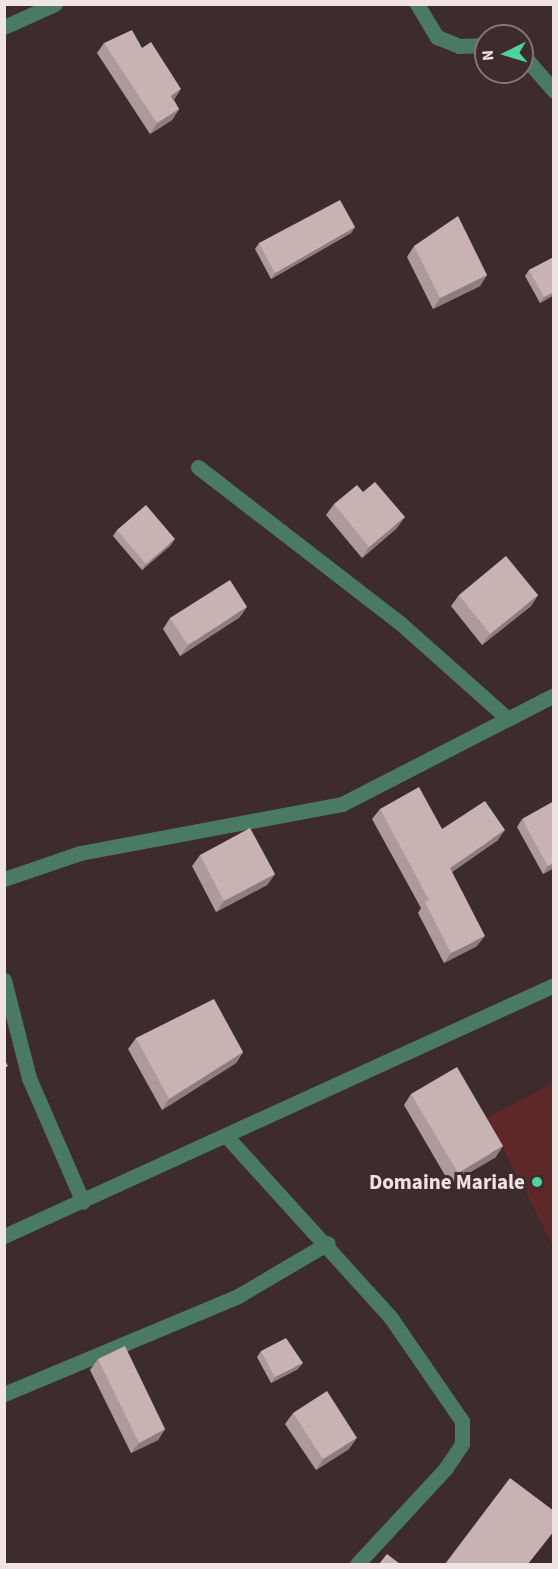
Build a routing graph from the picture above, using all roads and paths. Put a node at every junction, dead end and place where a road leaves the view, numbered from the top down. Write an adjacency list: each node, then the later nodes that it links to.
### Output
1 (55, 4): 3 (street)
2 (417, 4): 4 (street)
3 (4, 27)
4 (474, 45)
5 (534, 68): 6 (street)
6 (554, 92)
7 (198, 467): 9 (street)
8 (554, 695): 9 (street)
9 (508, 719): 10 (street)
10 (4, 879)
11 (4, 980): 14 (street)
12 (554, 985): 13 (street)
13 (228, 1138): 14 (street); 16 (street)
14 (83, 1202): 15 (street)
15 (4, 1236)
16 (328, 1243): 17 (street); 18 (street)
17 (4, 1394)
18 (357, 1564)

